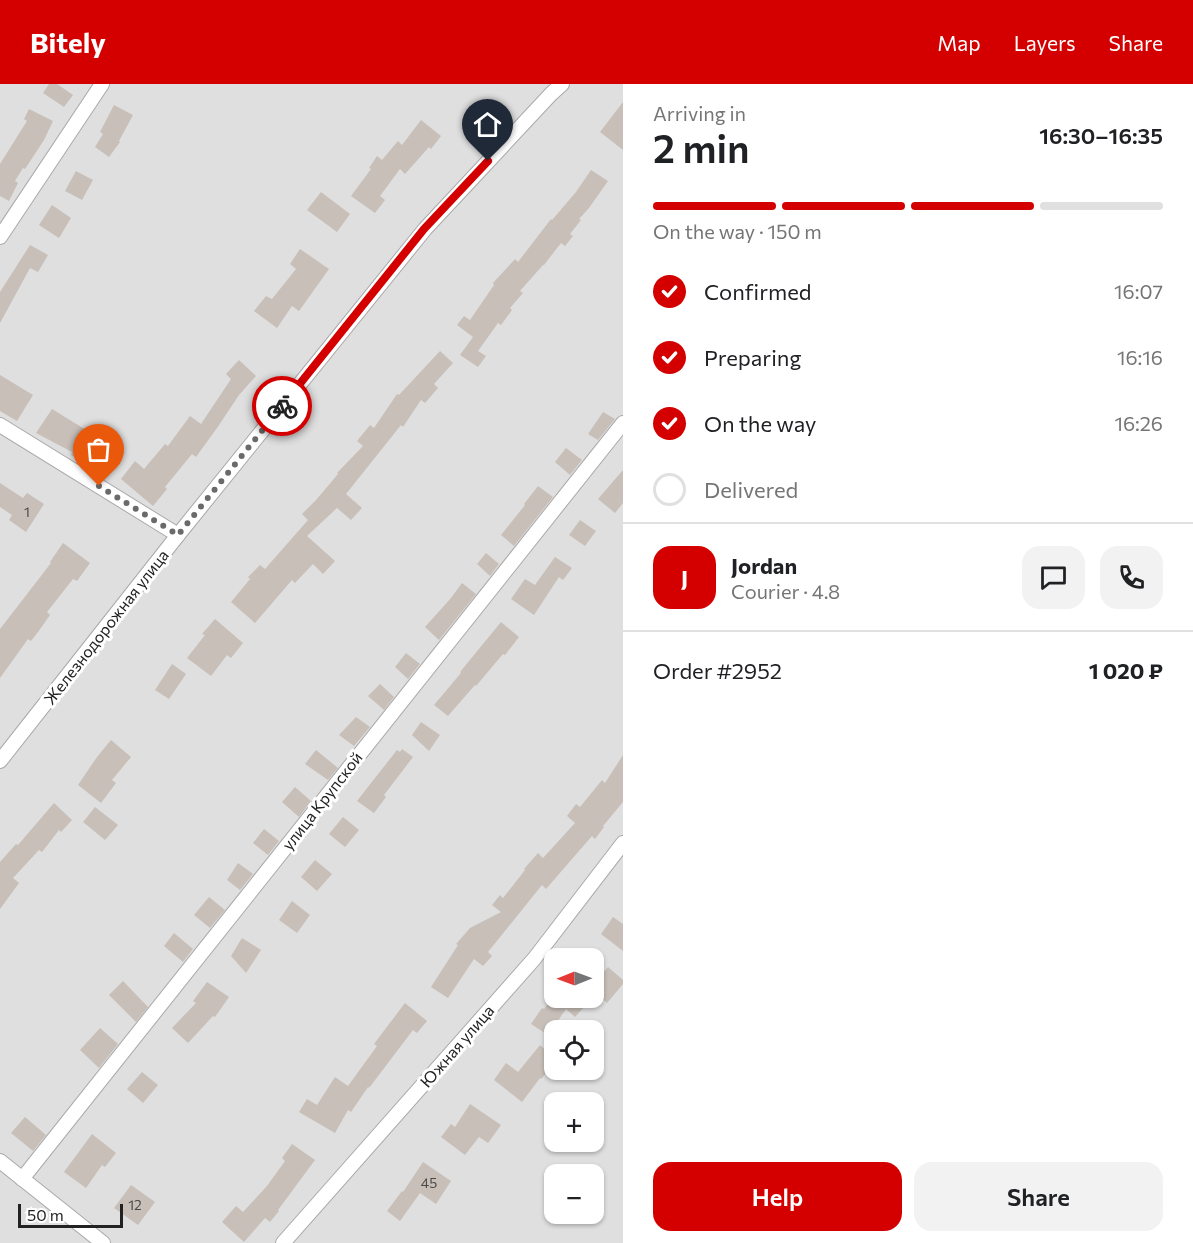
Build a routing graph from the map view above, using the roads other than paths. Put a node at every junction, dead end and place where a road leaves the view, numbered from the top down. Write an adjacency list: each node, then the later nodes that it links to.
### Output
1 (102, 84): 3 (street)
2 (562, 84): 6 (street, Железнодорожная улица)
3 (0, 237)
4 (623, 423): 10 (street, улица Крупской)
5 (0, 425): 6 (street)
6 (178, 535): 7 (street, Железнодорожная улица)
7 (0, 761)
8 (623, 843): 12 (street, Южная улица)
9 (0, 1161): 10 (street)
10 (22, 1179): 11 (street)
11 (104, 1243)
12 (283, 1243)

